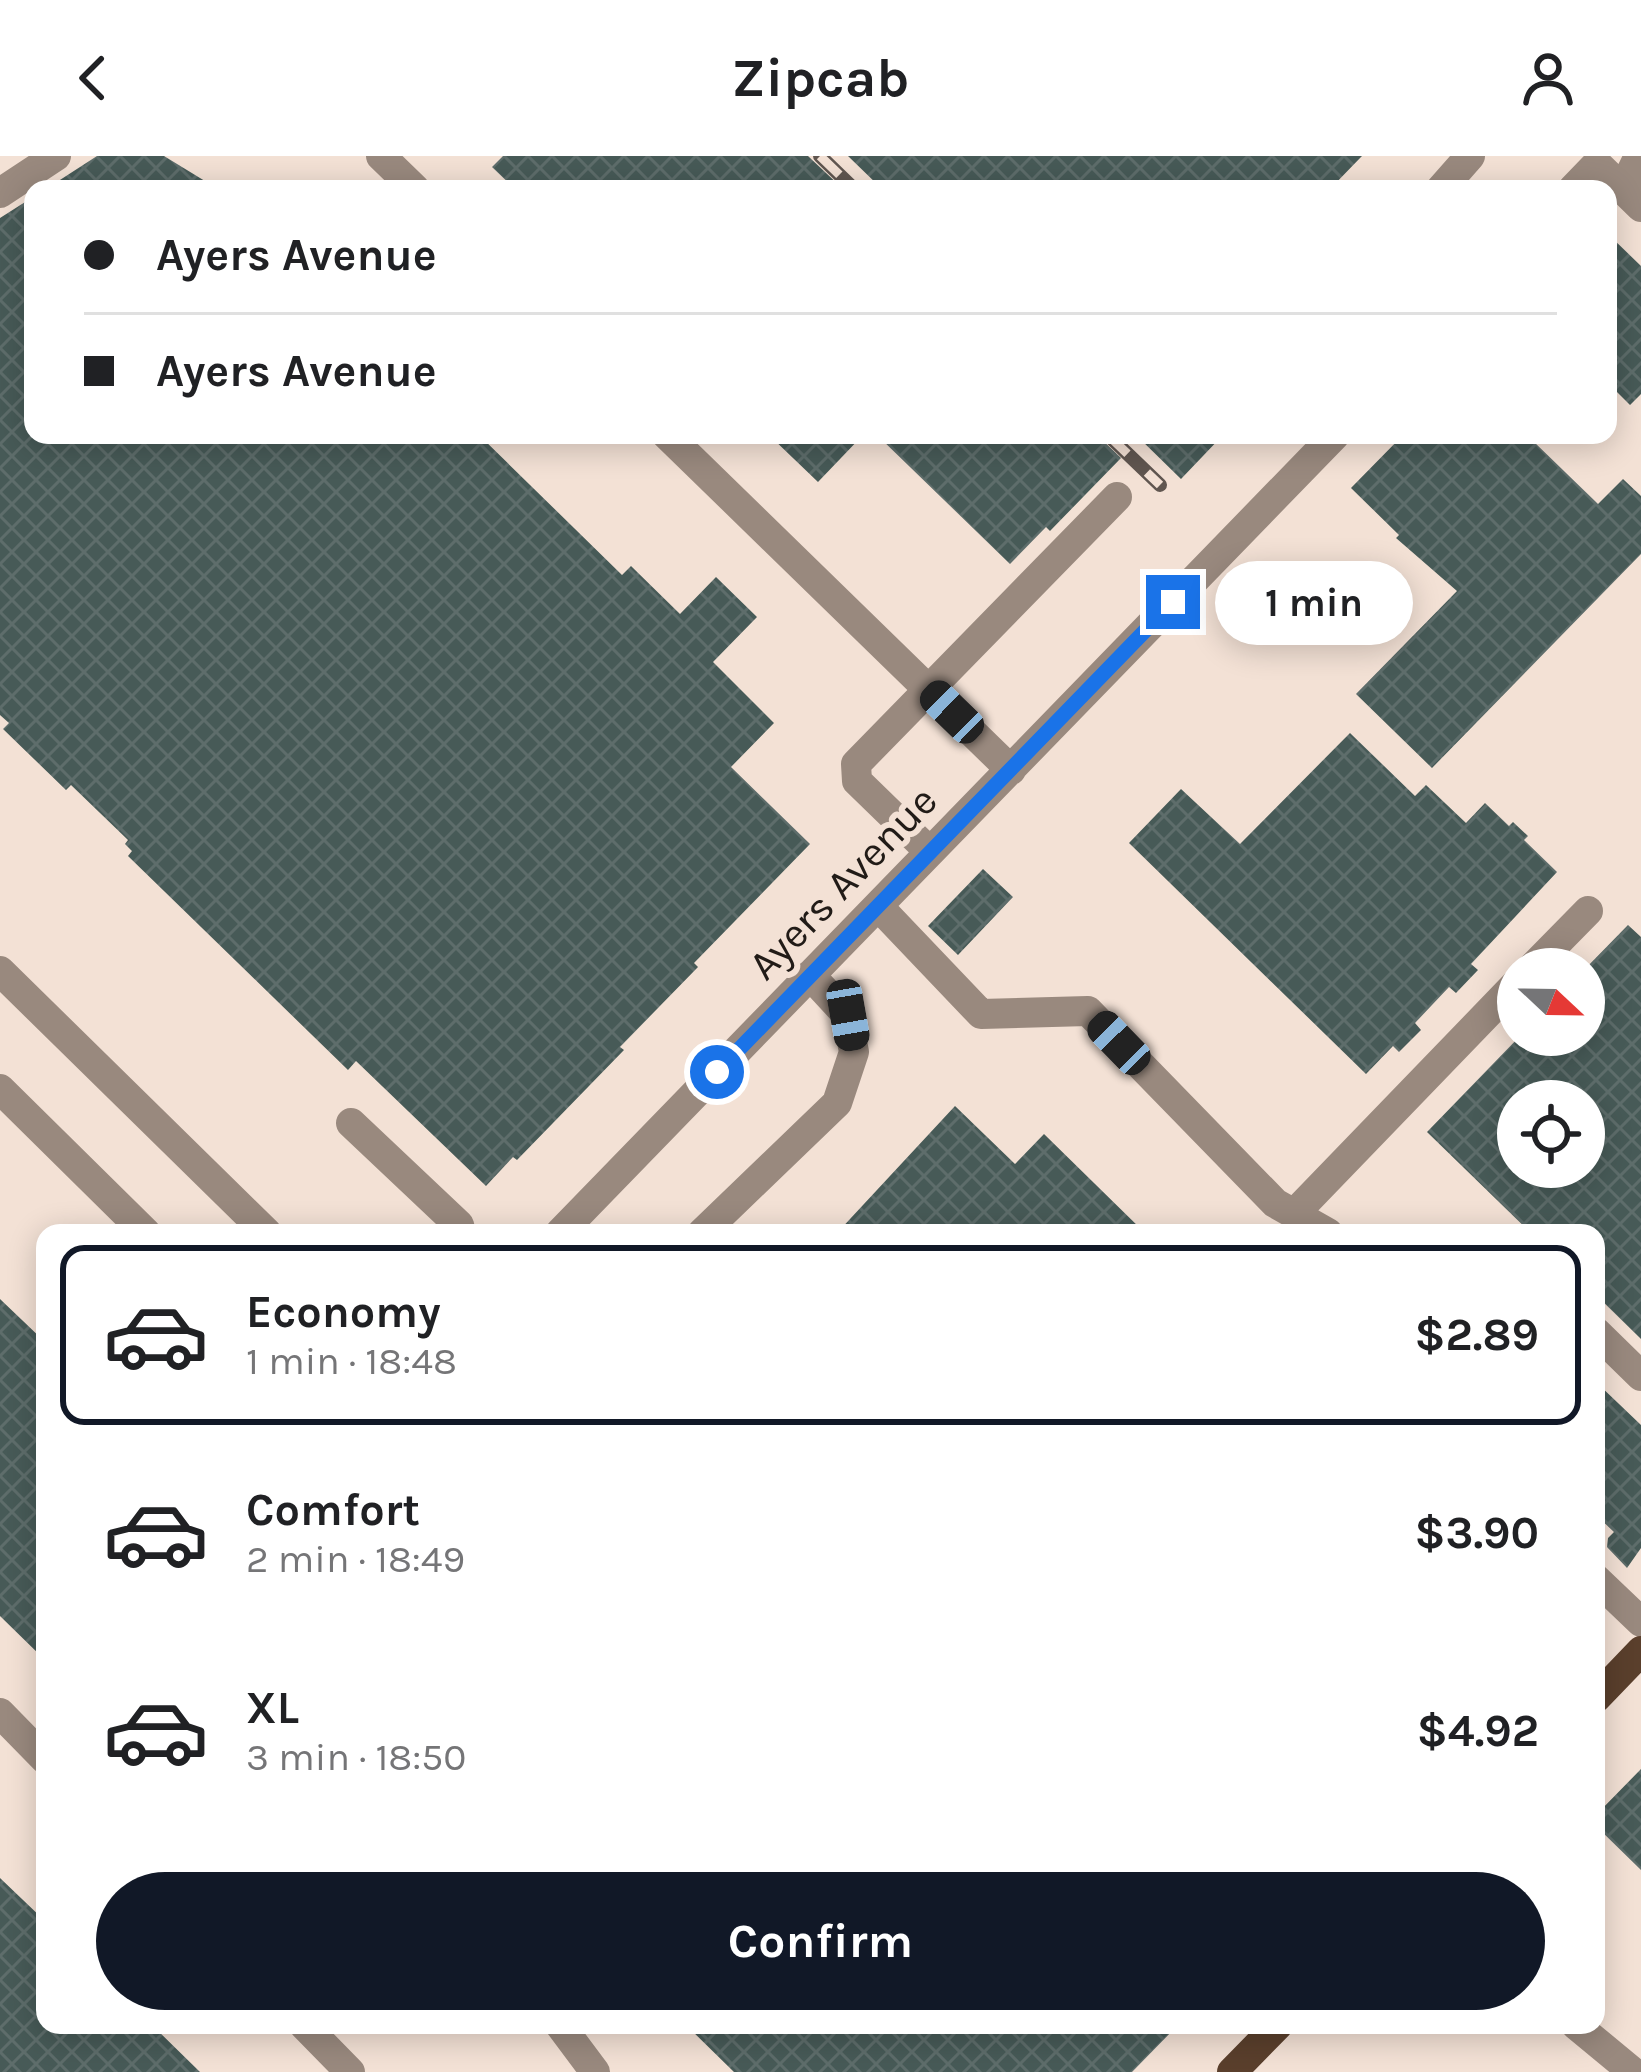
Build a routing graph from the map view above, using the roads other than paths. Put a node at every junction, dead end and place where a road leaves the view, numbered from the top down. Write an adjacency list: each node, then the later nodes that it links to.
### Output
1 (56, 156): 9 (street)
2 (381, 156): 5 (street)
3 (1470, 156): 6 (street)
4 (1639, 156): 10 (street)
5 (406, 180)
6 (1449, 180)
7 (1582, 180): 8 (street)
8 (1613, 180)
9 (0, 193)
10 (1632, 198)
11 (676, 444): 14 (street)
12 (1326, 444): 15 (street, Ayers Avenue)
13 (1117, 497): 14 (street)
14 (929, 690): 15 (street); 16 (street)
15 (1011, 770): 16 (street, Ayers Avenue)
16 (930, 853): 17 (street, Ayers Avenue)
17 (878, 906): 21 (street, Ayers Avenue); 25 (street)
18 (1588, 911): 19 (street)
19 (1552, 948)
20 (0, 970): 27 (street)
21 (811, 975): 29 (street, Ayers Avenue); 30 (street)
22 (1497, 1004): 25 (street)
23 (0, 1089): 26 (street)
24 (351, 1123): 28 (street)
25 (1294, 1214): 31 (street)
26 (137, 1224)
27 (258, 1224)
28 (458, 1224)
29 (569, 1224)
30 (711, 1224)
31 (1312, 1224)
32 (1605, 1341): 33 (street)
33 (1641, 1376)
34 (1605, 1588): 35 (street)
35 (1641, 1622)
36 (1641, 1652): 37 (main road)
37 (1605, 1689)
38 (0, 1713): 39 (street)
39 (36, 1751)
40 (313, 2034): 44 (street)
41 (567, 2034): 45 (street)
42 (1269, 2034): 46 (main road)
43 (1587, 2034): 47 (street)
44 (350, 2072)
45 (595, 2072)
46 (1232, 2072)
47 (1633, 2072)

